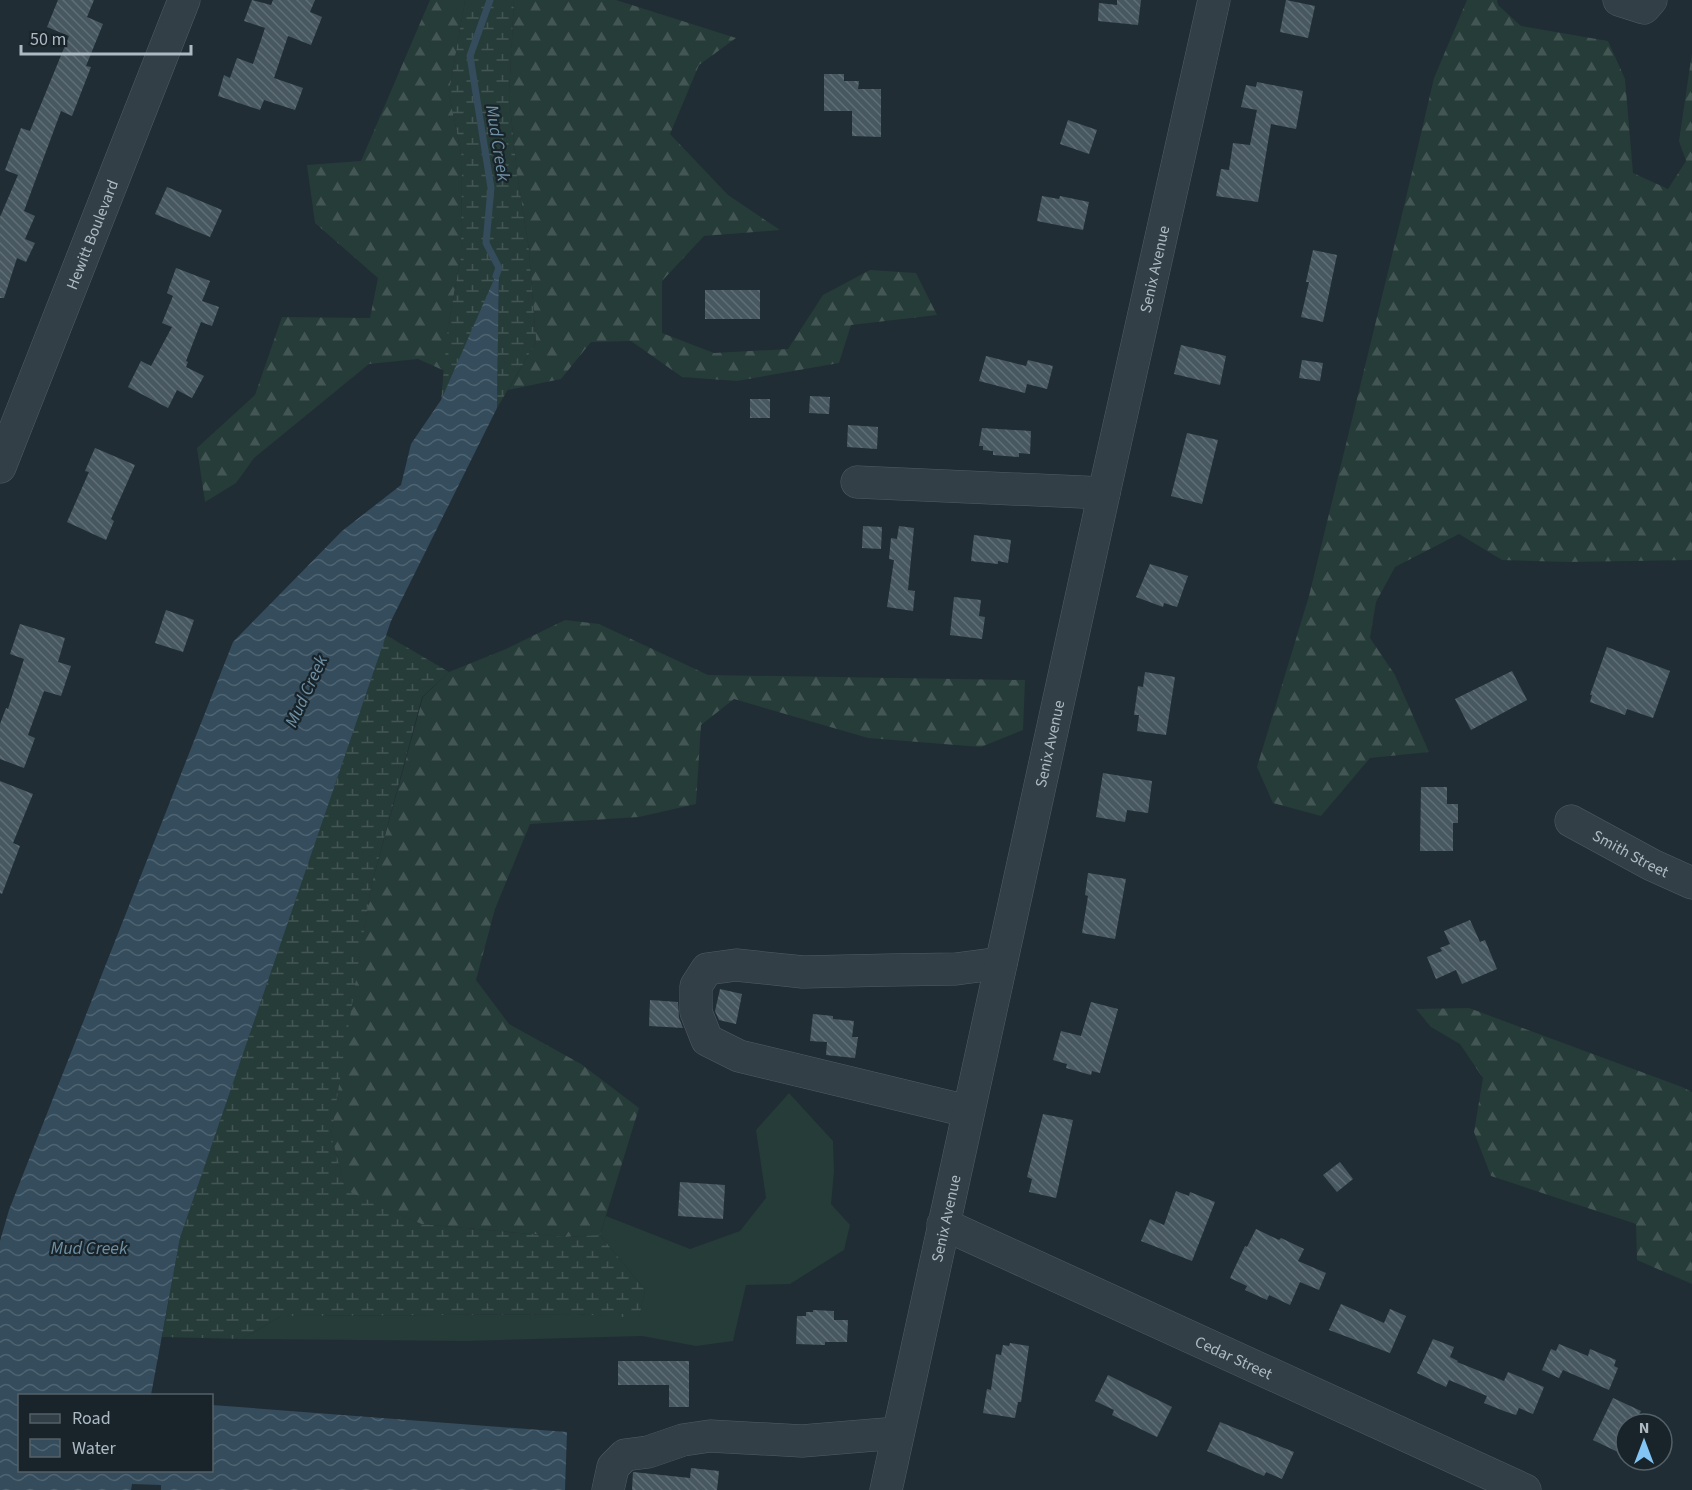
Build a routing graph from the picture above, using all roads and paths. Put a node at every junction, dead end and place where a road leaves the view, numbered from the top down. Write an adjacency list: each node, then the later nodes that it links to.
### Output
1 (184, 0): 5 (street, Hewitt Boulevard)
2 (1214, 0): 7 (street, Senix Avenue)
3 (1619, 0): 4 (street)
4 (1651, 0)
5 (0, 467)
6 (857, 482): 7 (street)
7 (1104, 493): 10 (street, Senix Avenue)
8 (1571, 820): 9 (street, Smith Street)
9 (1692, 883)
10 (1000, 963): 11 (street, Senix Avenue); 11 (street)
11 (968, 1111): 12 (street, Senix Avenue)
12 (944, 1224): 13 (street, Senix Avenue); 14 (street, Cedar Street)
13 (898, 1433): 15 (street); 16 (street, Senix Avenue)
14 (1513, 1488)
15 (608, 1490)
16 (886, 1490)

